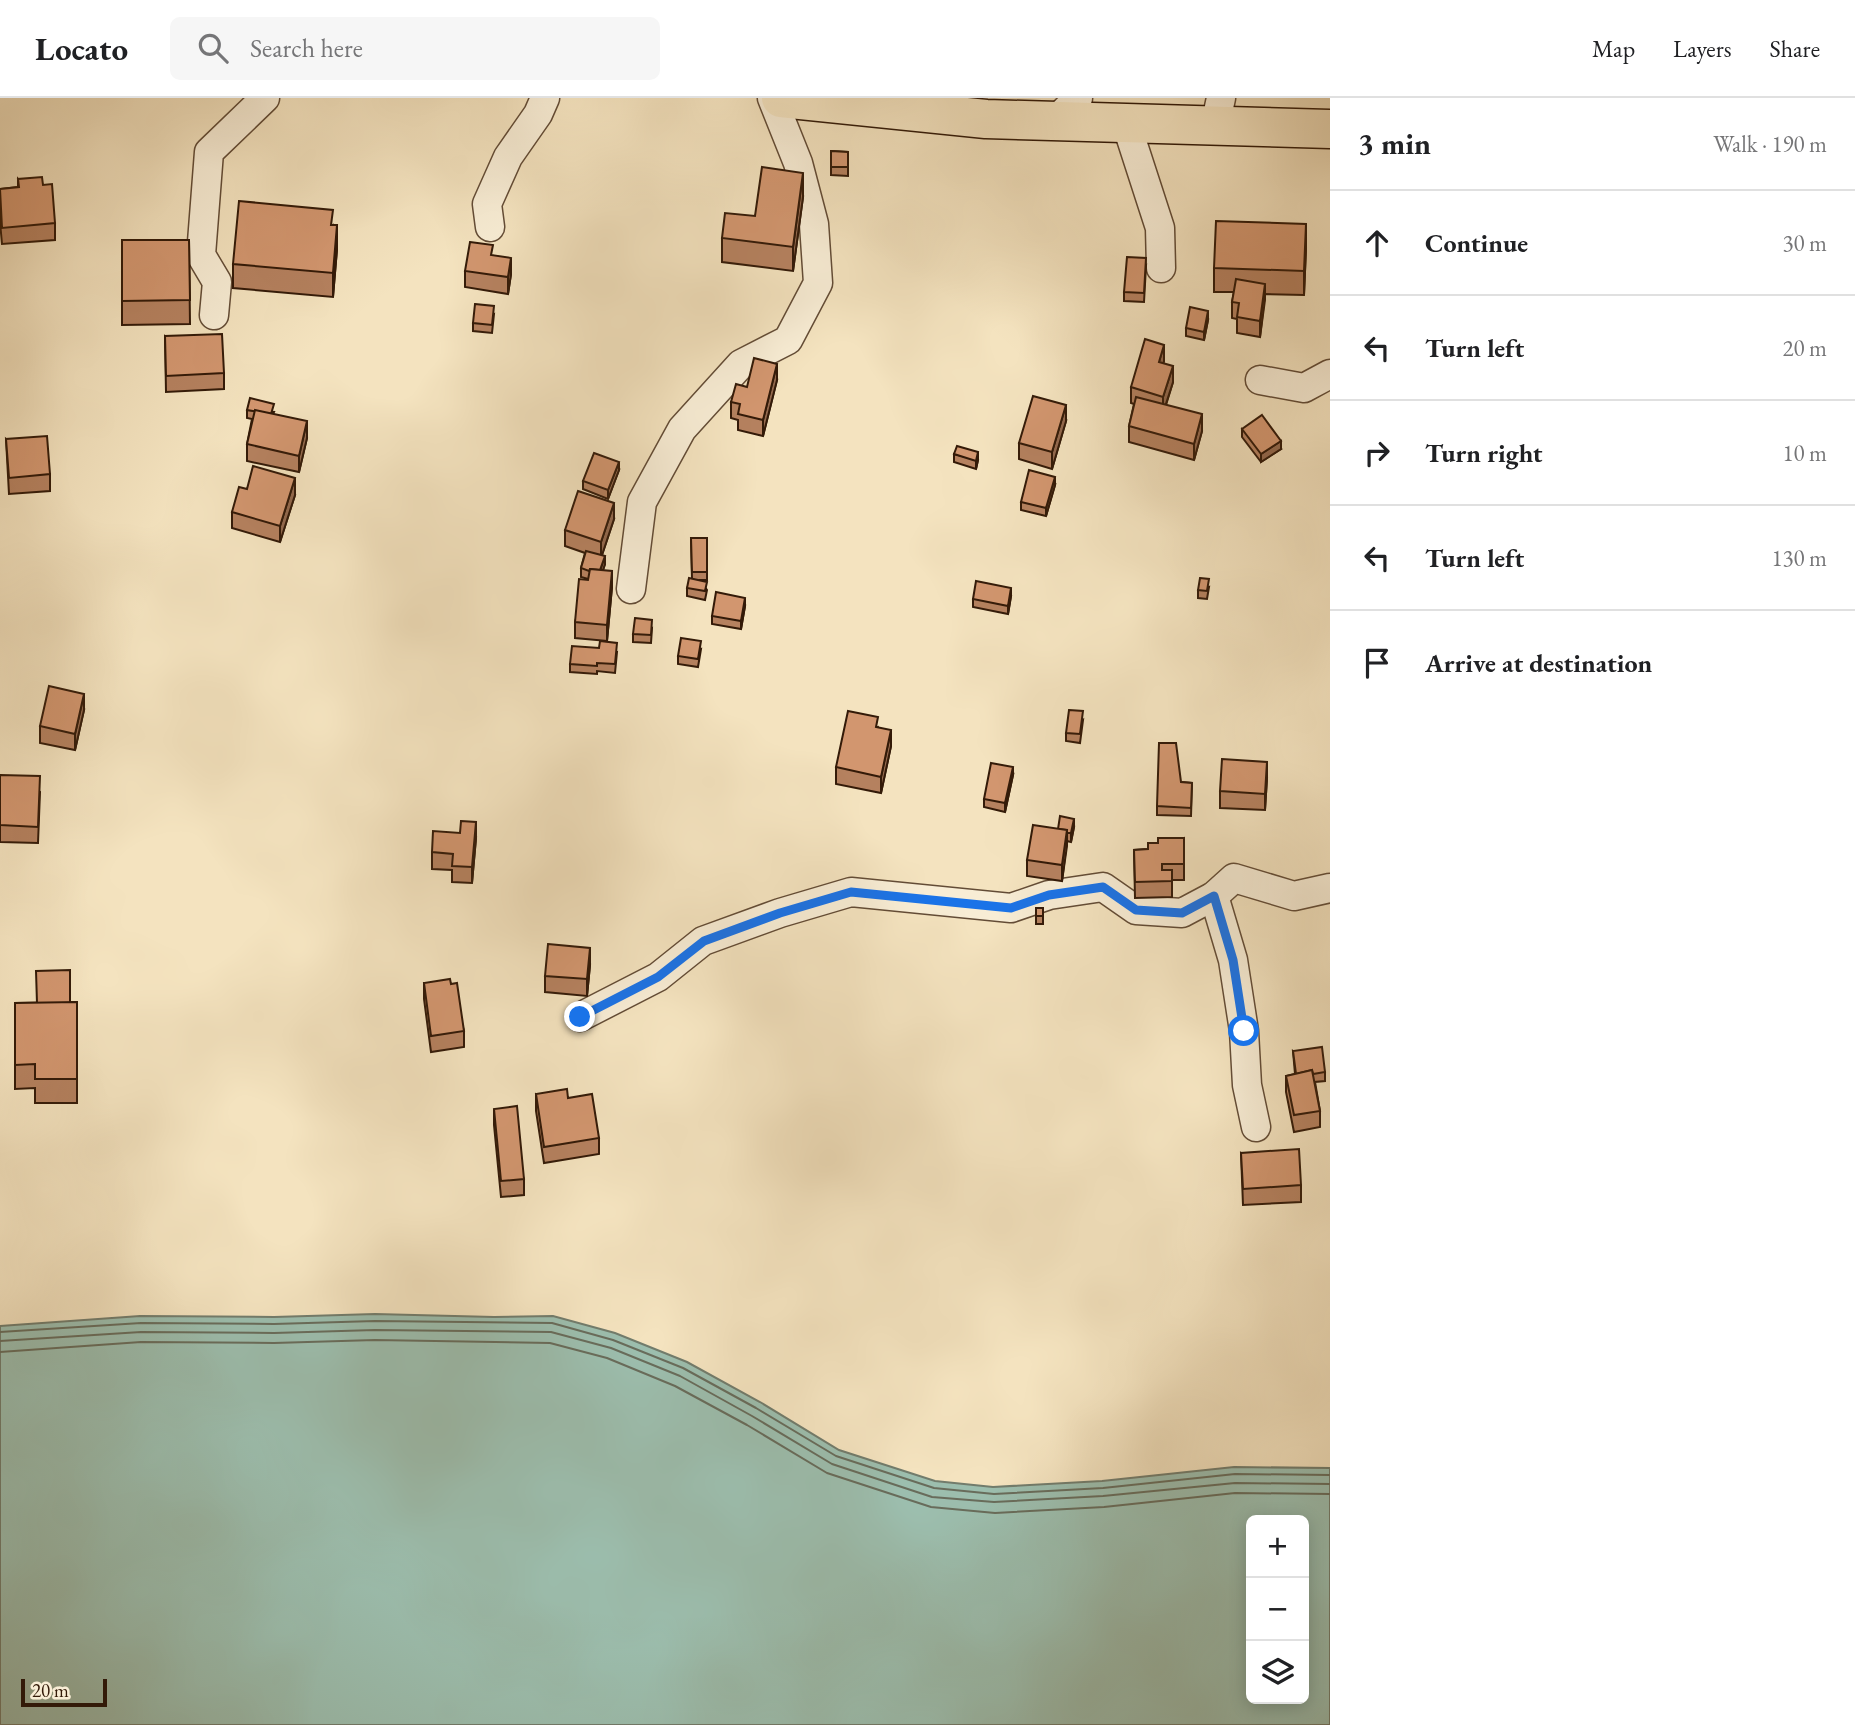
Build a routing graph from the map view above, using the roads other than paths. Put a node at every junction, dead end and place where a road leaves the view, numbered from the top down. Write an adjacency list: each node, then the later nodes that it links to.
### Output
1 (265, 98): 11 (street)
2 (545, 98): 9 (street)
3 (772, 98): 14 (street)
4 (781, 98): 5 (main road)
5 (1066, 110): 7 (main road)
6 (1218, 112): 7 (main road); 8 (main road)
7 (1126, 124): 10 (street)
8 (1330, 130)
9 (490, 227)
10 (1160, 268)
11 (214, 315)
12 (1330, 374): 13 (street)
13 (1260, 380)
14 (631, 589)
15 (1330, 888): 16 (street)
16 (1214, 896): 17 (street); 18 (street)
17 (580, 1017)
18 (1256, 1127)

